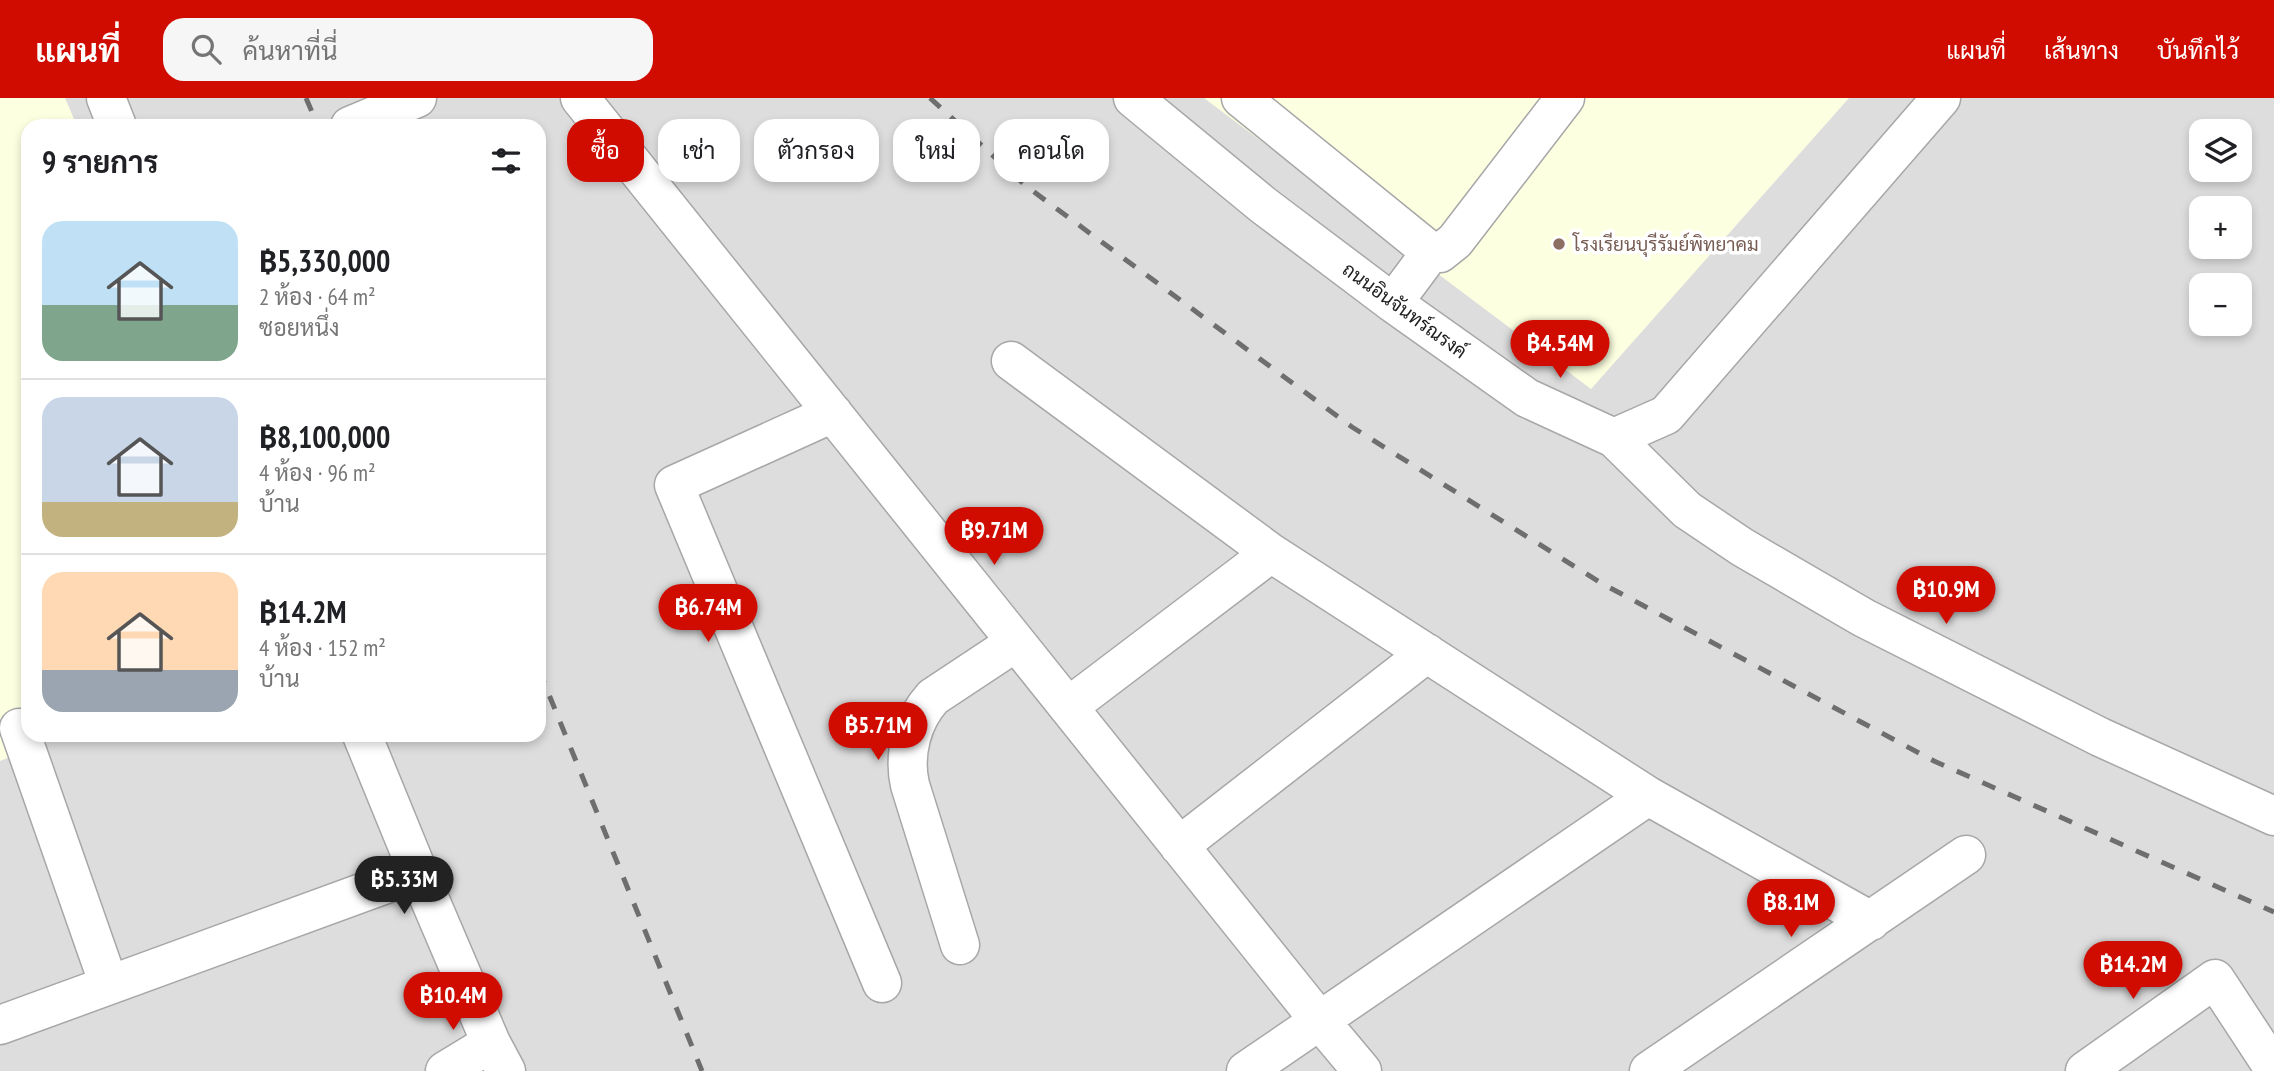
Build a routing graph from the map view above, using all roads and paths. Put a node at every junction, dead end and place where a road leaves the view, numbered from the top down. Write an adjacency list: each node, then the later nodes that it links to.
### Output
1 (106, 98): 8 (street)
2 (417, 98): 9 (street)
3 (580, 98): 13 (street)
4 (1241, 98): 10 (street)
5 (1565, 98): 10 (street)
6 (1941, 98): 14 (street)
7 (1150, 103): 11 (street, ถนนอินจันทร์ณรงค์)
8 (114, 119)
9 (368, 119)
10 (1431, 252): 11 (street)
11 (1392, 303): 14 (street, ถนนอินจันทร์ณรงค์)
12 (1011, 361): 15 (street)
13 (833, 413): 16 (street); 28 (street)
14 (1614, 438): 22 (street, ถนนอินจันทร์ณรงค์)
15 (1270, 553): 17 (street); 18 (street)
16 (1016, 642): 18 (street); 27 (street)
17 (1427, 653): 21 (street); 23 (street)
18 (1069, 707): 23 (street)
19 (16, 729): 29 (street)
20 (365, 742): 32 (street)
21 (1648, 796): 26 (street); 30 (street)
22 (2274, 816)
23 (1180, 846): 30 (street)
24 (1966, 855): 26 (street)
25 (386, 884): 29 (street)
26 (1871, 920): 37 (street)
27 (960, 945)
28 (882, 983)
29 (109, 985): 31 (street)
30 (1320, 1020): 35 (street); 36 (street)
31 (0, 1025)
32 (498, 1057): 34 (street)
33 (2274, 1069): 38 (street)
34 (445, 1071)
35 (1246, 1071)
36 (1362, 1071)
37 (1649, 1071)
38 (2085, 1071)

